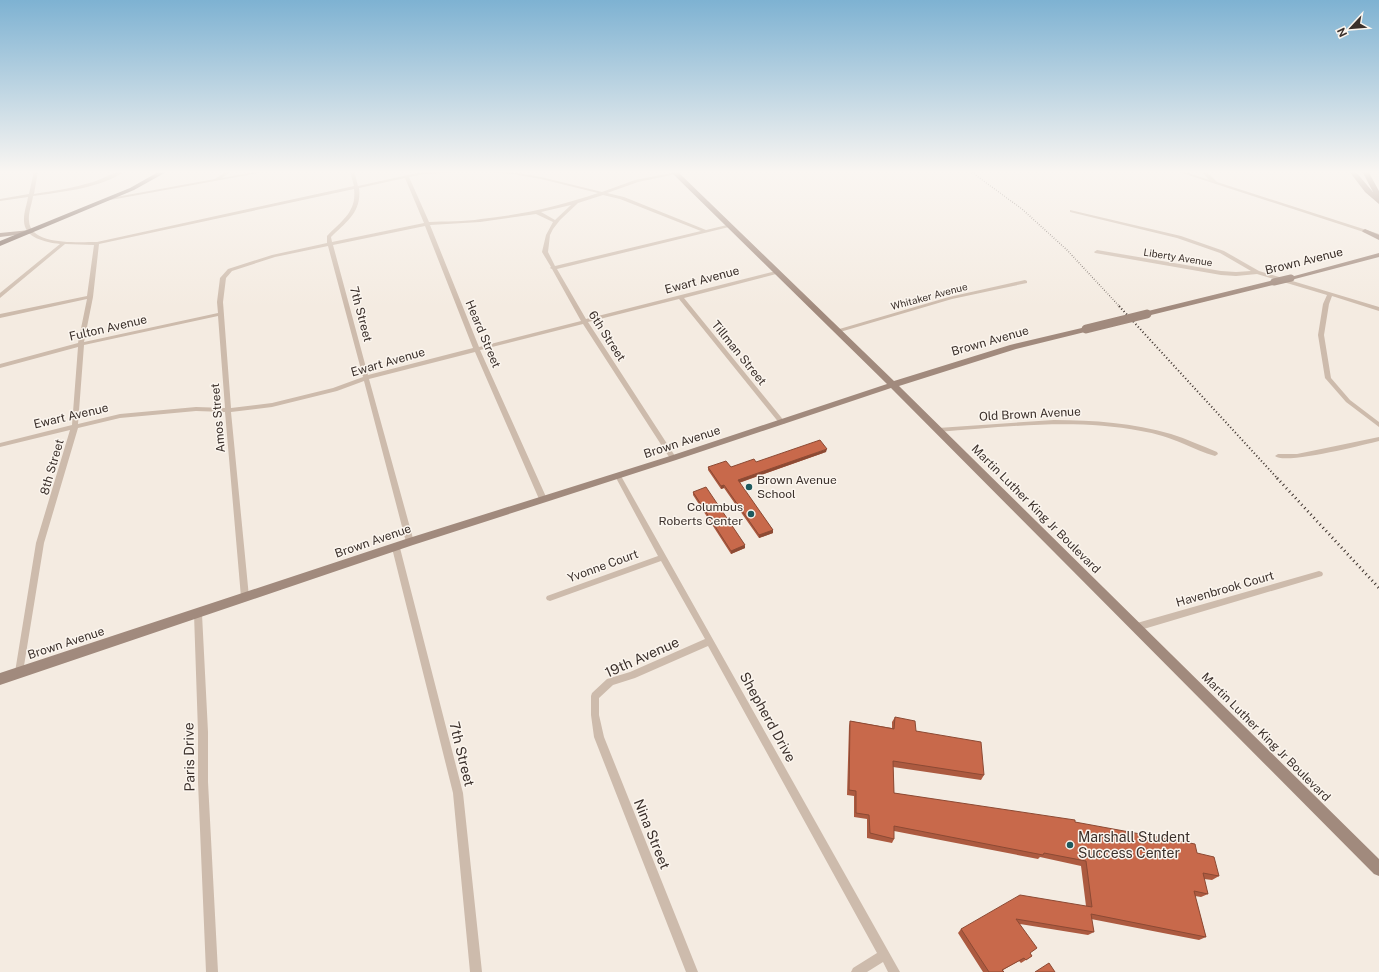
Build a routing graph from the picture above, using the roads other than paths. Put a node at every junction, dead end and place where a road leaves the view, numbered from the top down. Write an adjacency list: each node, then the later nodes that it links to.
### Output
1 (27, 216): 18 (street)
2 (67, 216): 18 (main road)
3 (218, 216): 22 (street)
4 (350, 216): 24 (street)
5 (424, 216): 14 (street, Heard Street)
6 (509, 216): 14 (street, Amos Street)
7 (545, 216): 13 (street)
8 (562, 216): 13 (street, 6th Street)
9 (668, 216): 16 (street)
10 (717, 216): 15 (street, Martin Luther King Jr Boulevard)
11 (1094, 216): 29 (street)
12 (1319, 216): 17 (street)
13 (556, 222): 27 (street, 6th Street)
14 (427, 224): 24 (street, Amos Street); 41 (street, Heard Street)
15 (727, 226): 16 (street); 28 (street, Martin Luther King Jr Boulevard)
16 (705, 231): 27 (street)
17 (1365, 231): 20 (street)
18 (30, 232): 19 (street); 21 (street); 23 (main road)
19 (0, 236): 23 (main road)
20 (1379, 237)
21 (64, 243): 22 (street); 32 (street)
22 (97, 243): 33 (street, 8th Street)
23 (0, 244)
24 (330, 244): 36 (street, Amos Street); 44 (street, 7th Street)
25 (1097, 252): 29 (street, Liberty Avenue)
26 (1379, 255): 45 (street, Brown Avenue, bridge)
27 (553, 268): 38 (street, 6th Street)
28 (778, 272): 34 (street, Ewart Avenue); 39 (street, Martin Luther King Jr Boulevard)
29 (1257, 272): 31 (street)
30 (1025, 282): 39 (street, Whitaker Avenue)
31 (1330, 294): 35 (street); 48 (street)
32 (0, 296)
33 (90, 297): 37 (street); 40 (street, 8th Street)
34 (680, 297): 38 (street, Ewart Avenue); 47 (street, Tillman Street)
35 (1379, 309)
36 (221, 314): 40 (street, Fulton Avenue); 46 (street, Amos Street)
37 (0, 316)
38 (585, 322): 41 (street, Ewart Avenue); 55 (street, 6th Street)
39 (838, 331): 45 (street, Martin Luther King Jr Boulevard)
40 (81, 344): 42 (street, Fulton Avenue); 49 (street, 8th Street)
41 (477, 350): 44 (street, Ewart Avenue); 57 (street, Heard Street)
42 (2, 365): 43 (street)
43 (0, 372)
44 (365, 378): 46 (street, Ewart Avenue); 58 (street, 7th Street)
45 (893, 385): 47 (street, Brown Avenue); 50 (street, Martin Luther King Jr Boulevard)
46 (228, 410): 49 (street, Ewart Avenue); 62 (street, Amos Street)
47 (782, 422): 55 (street, Brown Avenue)
48 (1379, 425)
49 (75, 426): 52 (street, Ewart Avenue); 67 (street, 8th Street)
50 (938, 430): 53 (street, Old Brown Avenue); 65 (street, Martin Luther King Jr Boulevard)
51 (1379, 439): 54 (street)
52 (0, 445)
53 (1215, 454)
54 (1278, 456)
55 (673, 458): 56 (street, Brown Avenue)
56 (618, 476): 57 (street, Brown Avenue); 60 (street, Shepherd Drive)
57 (543, 499): 58 (street, Brown Avenue)
58 (410, 542): 59 (street, Brown Avenue)
59 (396, 548): 62 (street, Brown Avenue); 73 (street, 7th Street)
60 (663, 557): 63 (street, Yvonne Court); 66 (street, Shepherd Drive)
61 (1320, 574): 65 (street, Havenbrook Court)
62 (245, 597): 64 (street, Brown Avenue)
63 (550, 598)
64 (198, 614): 67 (street, Brown Avenue); 72 (street, Paris Drive)
65 (1137, 627): 70 (street, Martin Luther King Jr Boulevard)
66 (710, 641): 69 (street, 19th Avenue); 71 (street, Shepherd Drive)
67 (19, 672): 68 (street, Brown Avenue)
68 (0, 679)
69 (596, 705): 74 (street, Nina Street)
70 (1379, 869)
71 (884, 956): 75 (street); 76 (street, Shepherd Drive)
72 (212, 972)
73 (476, 972)
74 (692, 972)
75 (858, 972)
76 (894, 972)

